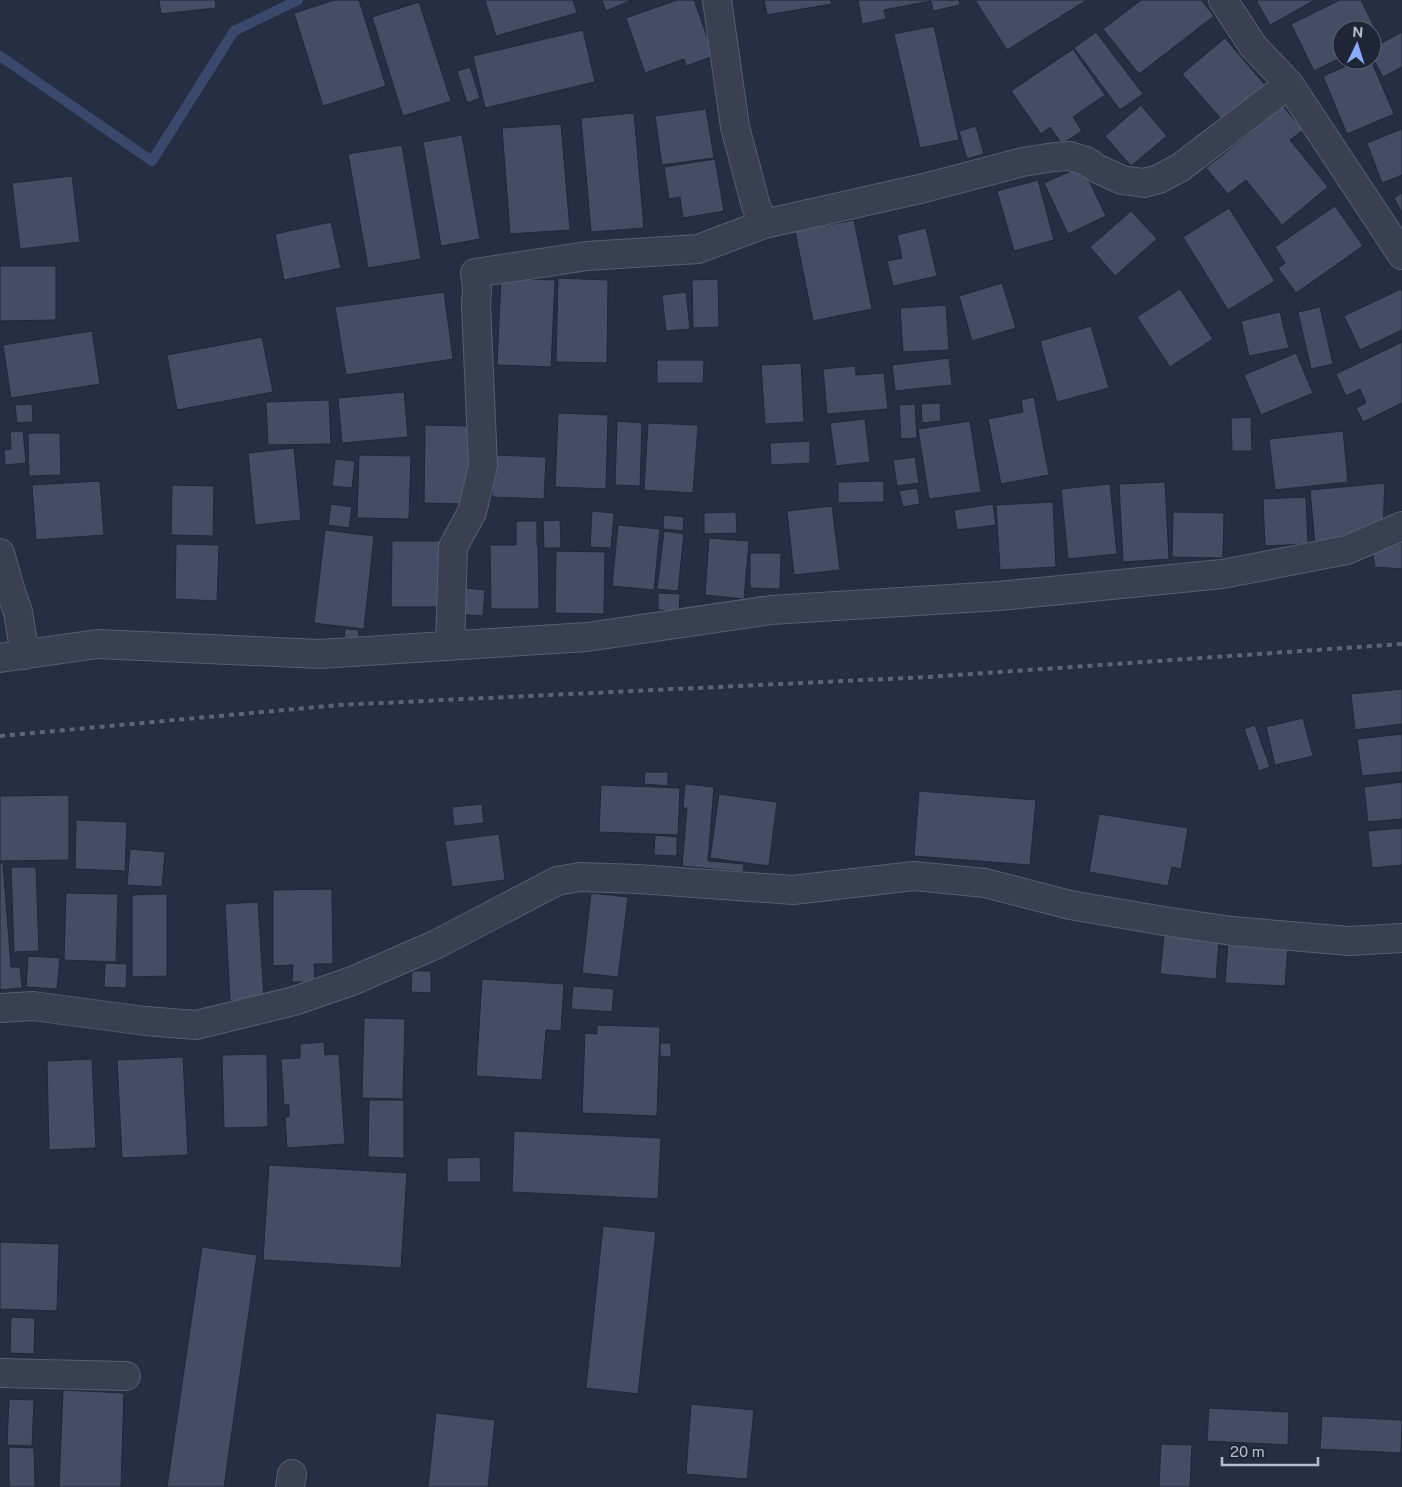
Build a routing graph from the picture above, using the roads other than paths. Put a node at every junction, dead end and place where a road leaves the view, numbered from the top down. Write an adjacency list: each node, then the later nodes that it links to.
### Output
1 (718, 0): 4 (street)
2 (1223, 0): 3 (street)
3 (1289, 84): 4 (street); 5 (street)
4 (764, 224): 8 (street)
5 (1402, 255)
6 (1402, 526): 8 (street)
7 (0, 553): 9 (street)
8 (450, 646): 9 (street)
9 (13, 657)
10 (1402, 938): 11 (street)
11 (0, 1008)
12 (0, 1373): 13 (street)
13 (126, 1376)

